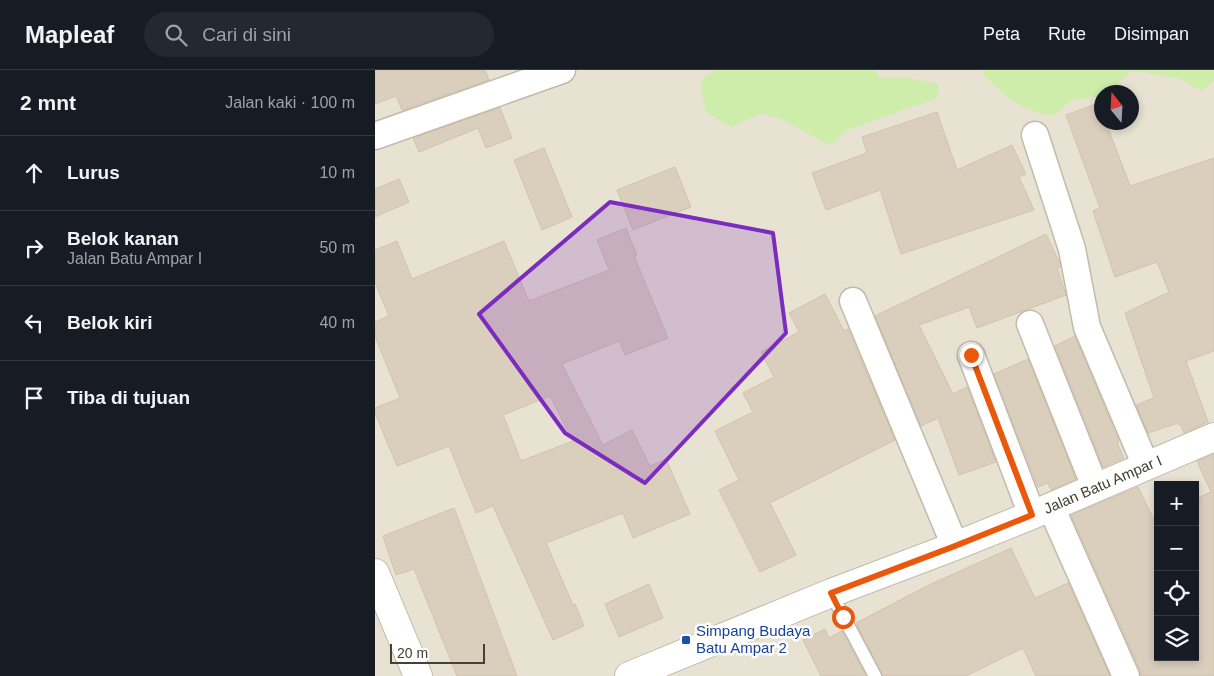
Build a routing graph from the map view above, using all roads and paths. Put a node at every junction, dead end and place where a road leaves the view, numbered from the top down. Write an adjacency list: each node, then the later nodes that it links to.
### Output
1 (562, 70): 3 (street)
2 (1035, 135): 8 (street)
3 (375, 136)
4 (853, 301): 11 (street)
5 (1030, 324): 9 (street)
6 (971, 355): 10 (street)
7 (1214, 437): 8 (street, Jalan Batu Ampar I)
8 (1146, 466): 9 (street, Jalan Batu Ampar I)
9 (1095, 487): 10 (street, Jalan Batu Ampar I)
10 (1042, 511): 11 (street, Jalan Batu Ampar I); 17 (street)
11 (955, 546): 13 (street, Jalan Batu Ampar I)
12 (375, 573): 14 (street)
13 (831, 593): 15 (street, Jalan Batu Ampar I); 16 (lane)
14 (418, 676)
15 (629, 676)
16 (875, 676)
17 (1127, 676)

